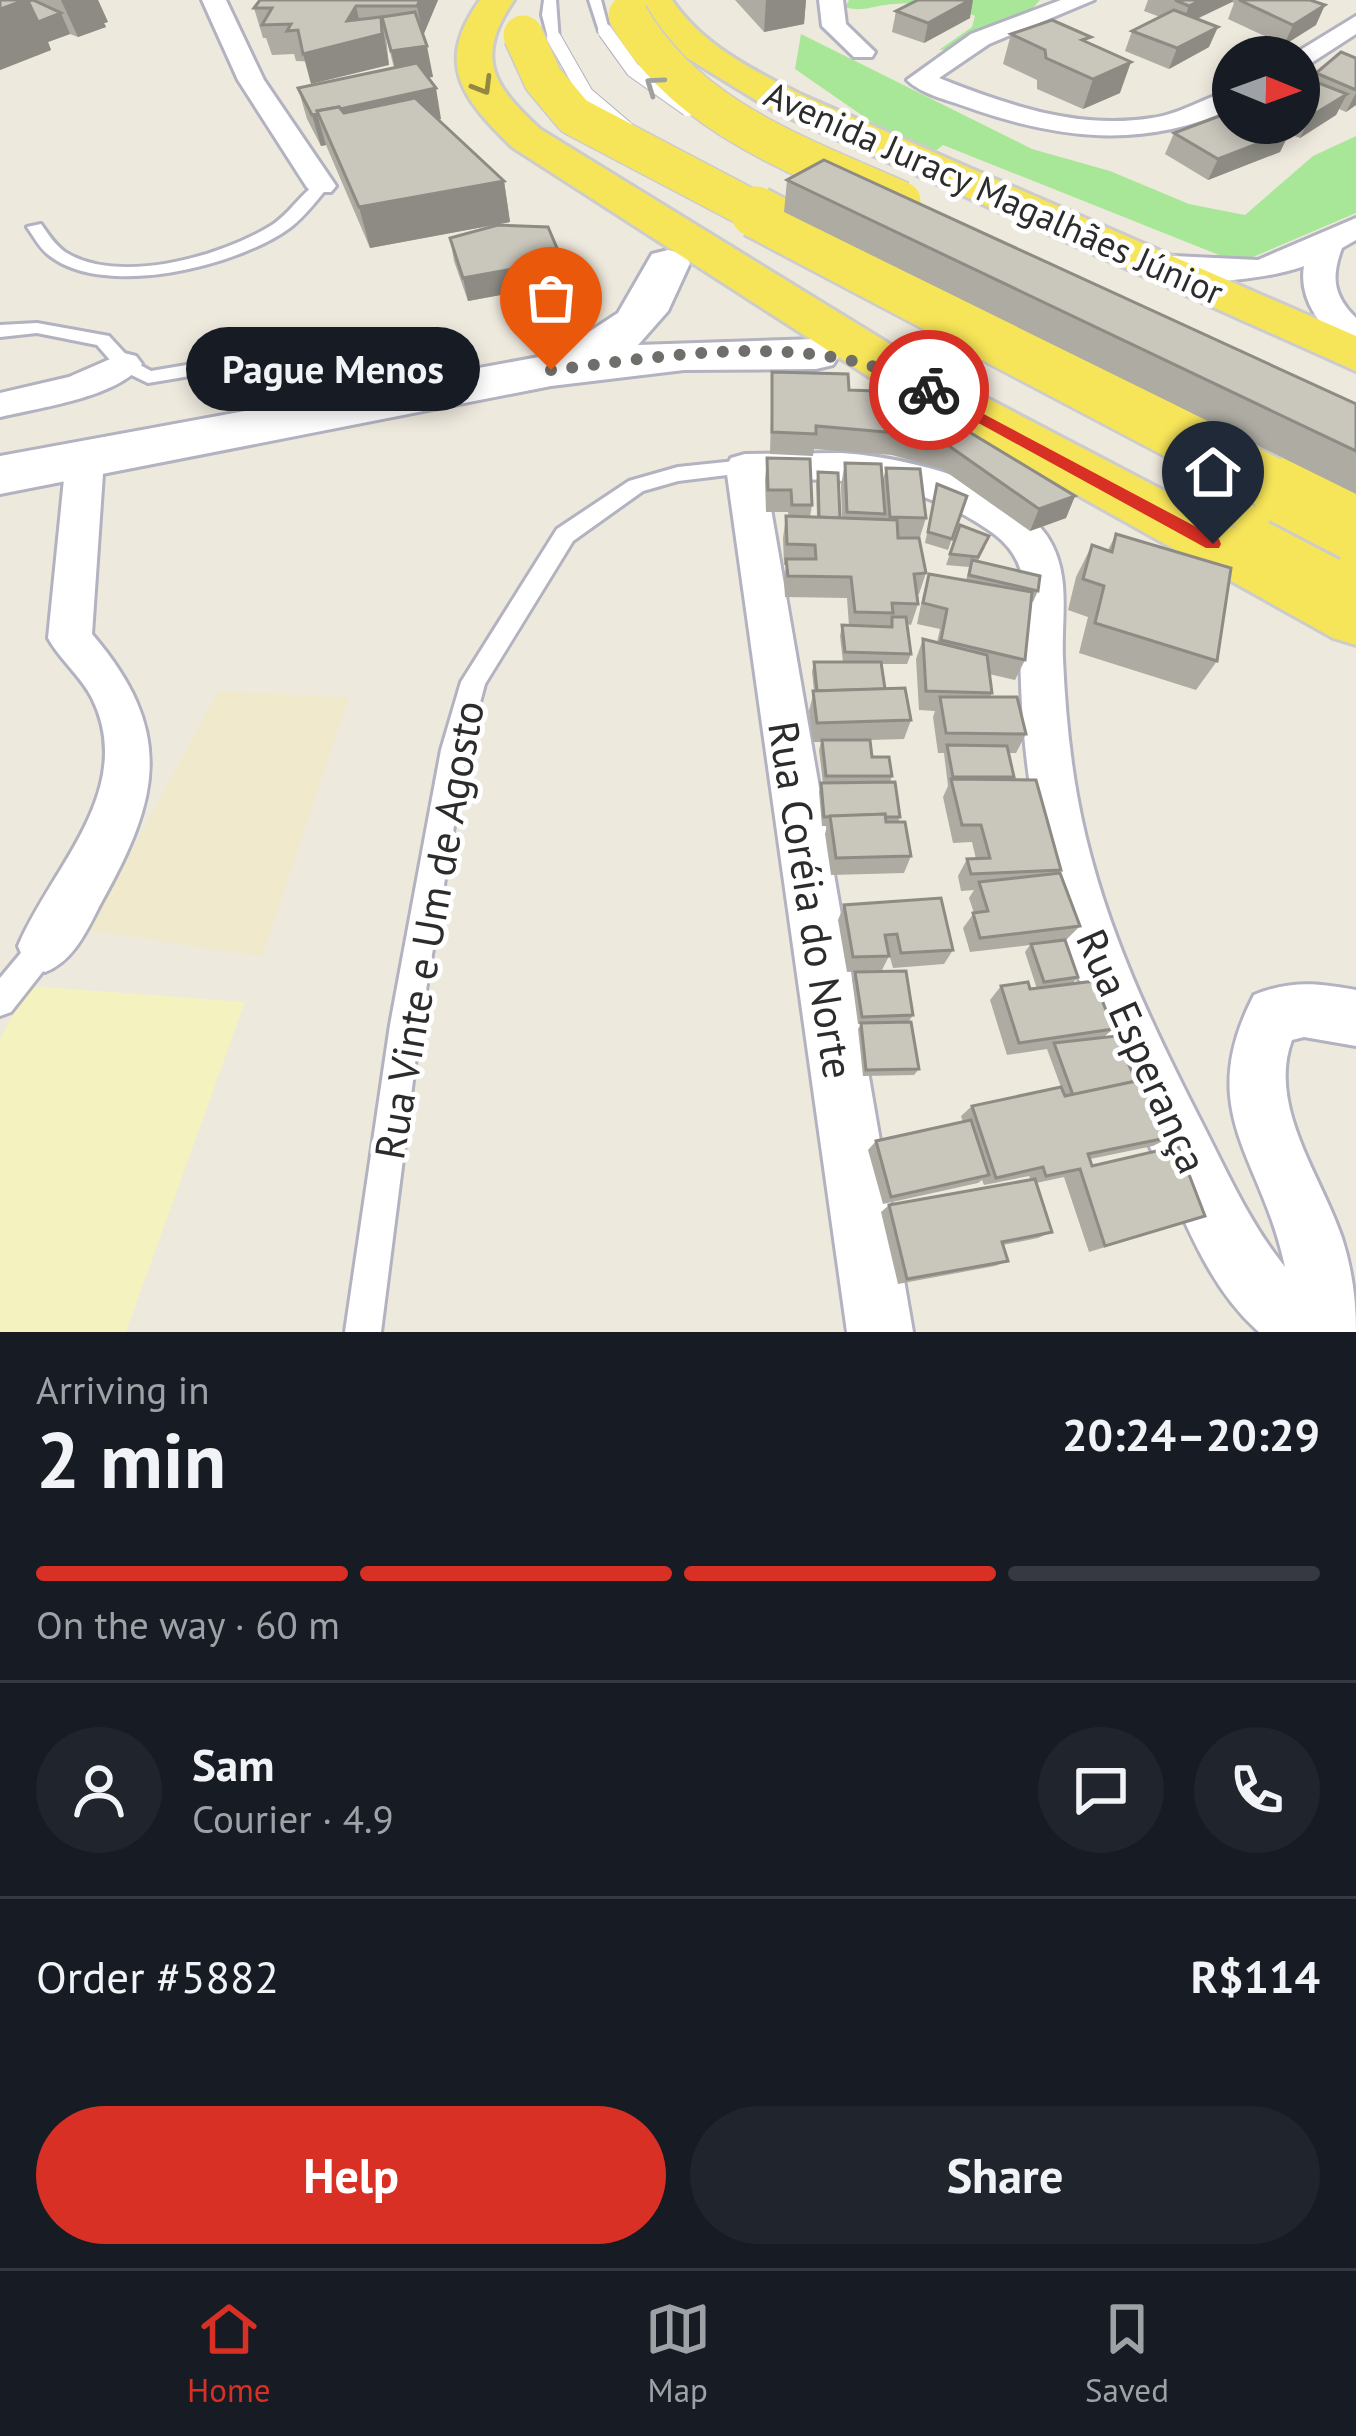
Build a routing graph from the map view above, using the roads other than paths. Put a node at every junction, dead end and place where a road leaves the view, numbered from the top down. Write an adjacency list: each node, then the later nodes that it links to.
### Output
1 (215, 0): 12 (street)
2 (831, 0): 8 (street)
3 (1082, 0): 9 (street)
4 (622, 9): 10 (main road, Avenida Juracy Magalhães Júnior); 14 (main road, Avenida Juracy Magalhães Júnior, one-way to 4, bridge)
5 (532, 14): 11 (main road, one-way to 11); 28 (lane, bridge); 32 (main road, bridge)
6 (1356, 23): 7 (street)
7 (1320, 46)
8 (862, 52)
9 (1212, 109)
10 (822, 119): 13 (main road); 18 (main road, Avenida Juracy Magalhães Júnior)
11 (550, 154): 13 (main road); 17 (main road)
12 (321, 186): 15 (lane)
13 (611, 189): 25 (main road)
14 (930, 225)
15 (35, 226)
16 (1341, 236): 18 (street); 20 (street)
17 (668, 263): 22 (main road); 24 (street)
18 (1152, 265): 26 (main road, Avenida Juracy Magalhães Júnior)
19 (0, 331): 23 (lane)
20 (1356, 336)
21 (340, 345): 23 (lane)
22 (816, 354): 24 (street); 25 (main road)
23 (124, 364): 27 (street)
24 (551, 370): 29 (street)
25 (906, 376): 33 (main road)
26 (1336, 386): 33 (main road)
27 (0, 405)
28 (1254, 450)
29 (85, 459): 31 (street); 35 (street)
30 (746, 466): 38 (lane, Rua Vinte e Um de Agosto); 39 (street, Rua Coréia do Norte); 40 (street, Rua Esperança)
31 (0, 476)
32 (1356, 528)
33 (1343, 598): 34 (street)
34 (1356, 637)
35 (45, 946): 36 (lane)
36 (0, 1001)
37 (1356, 1018): 41 (street)
38 (363, 1332)
39 (880, 1332)
40 (1310, 1332)
41 (1325, 1332)

